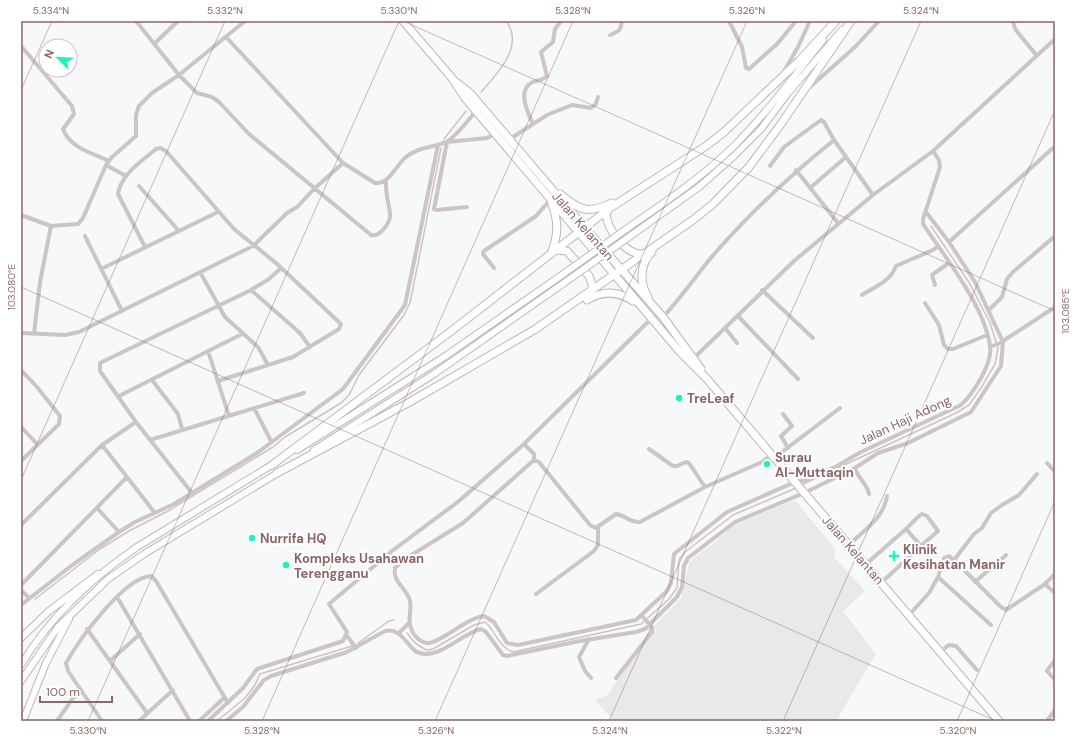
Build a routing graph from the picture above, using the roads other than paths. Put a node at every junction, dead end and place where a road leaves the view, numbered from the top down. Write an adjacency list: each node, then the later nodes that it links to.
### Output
1 (136, 21): 17 (street)
2 (178, 21): 17 (street)
3 (245, 21): 15 (street)
4 (403, 21): 21 (highway, Jalan Kelantan)
5 (561, 21): 25 (street)
6 (621, 21): 14 (street)
7 (729, 21): 8 (street)
8 (796, 21)
9 (810, 21): 22 (street)
10 (837, 21): 22 (highway); 131 (main road, bridge)
11 (850, 21): 26 (highway); 134 (main road, bridge)
12 (879, 21): 26 (street)
13 (1014, 21): 19 (street)
14 (610, 35)
15 (226, 37): 20 (street); 36 (street)
16 (1055, 39): 19 (street)
17 (154, 44): 20 (street)
18 (21, 46): 35 (street)
19 (1037, 56): 33 (street)
20 (179, 75): 35 (street); 45 (street)
21 (452, 78): 24 (highway, Jalan Kelantan); 28 (highway, Jalan Kelantan)
22 (774, 85): 47 (highway)
23 (598, 97): 25 (street)
24 (476, 111): 27 (highway, Jalan Kelantan); 30 (street)
25 (533, 124): 28 (street)
26 (781, 124): 60 (highway)
27 (495, 134): 30 (street); 48 (highway, Jalan Kelantan)
28 (510, 139): 42 (highway, Jalan Kelantan)
29 (834, 140): 34 (street); 38 (street); 39 (street)
30 (447, 142): 31 (street); 49 (street)
31 (438, 145): 41 (street); 119 (street)
32 (1053, 148): 62 (street)
33 (933, 150): 46 (street); 52 (street, Jalan Haji Adong)
34 (846, 157): 44 (street); 46 (street)
35 (109, 161): 37 (street)
36 (343, 163): 41 (street); 45 (street)
37 (106, 165): 40 (street); 55 (street)
38 (770, 166)
39 (796, 170): 44 (street); 88 (street)
40 (126, 176): 51 (street); 65 (street)
41 (386, 181): 45 (street)
42 (546, 183): 47 (highway); 56 (highway, Jalan Kelantan)
43 (139, 186): 57 (street)
44 (810, 188): 54 (street)
45 (314, 189): 63 (street)
46 (873, 195): 54 (street)
47 (626, 197): 50 (highway)
48 (550, 200): 58 (highway, Jalan Kelantan); 66 (highway); 69 (street)
49 (467, 207)
50 (610, 208): 56 (highway); 67 (highway)
51 (218, 212): 57 (street); 63 (street)
52 (926, 212): 62 (street); 64 (street, Jalan Haji Adong)
53 (21, 215): 55 (street)
54 (838, 223): 77 (street)
55 (51, 226): 93 (street)
56 (585, 228): 58 (highway); 72 (highway, Jalan Kelantan)
57 (179, 231): 65 (street)
58 (578, 233): 66 (highway); 74 (highway, Jalan Kelantan)
59 (85, 236): 70 (street)
60 (670, 236): 67 (highway); 86 (highway)
61 (1055, 236): 84 (street)
62 (949, 242): 84 (street)
63 (253, 246): 71 (street); 73 (street)
64 (938, 246): 68 (street, Jalan Haji Adong); 79 (street)
65 (145, 247): 70 (street)
66 (553, 252): 78 (highway); 131 (highway)
67 (643, 254): 72 (highway)
68 (949, 263): 75 (street); 95 (street, Jalan Haji Adong)
69 (494, 268)
70 (101, 269): 85 (street)
71 (280, 269): 76 (street); 99 (street)
72 (621, 270): 74 (highway); 86 (highway, Jalan Kelantan)
73 (200, 272): 81 (street); 85 (street)
74 (614, 275): 78 (highway); 82 (highway, Jalan Kelantan)
75 (935, 285)
76 (251, 290): 81 (street); 99 (street)
77 (762, 290): 87 (street); 96 (street)
78 (588, 294): 90 (highway)
79 (862, 295)
80 (925, 303): 95 (street)
81 (217, 305): 94 (street); 110 (street)
82 (641, 307): 89 (highway, Jalan Kelantan); 90 (highway)
83 (1055, 307): 97 (street)
84 (989, 310): 97 (street)
85 (122, 311): 93 (street)
86 (658, 311): 88 (highway, Jalan Kelantan)
87 (738, 316): 91 (street); 105 (street)
88 (663, 317): 102 (highway, Jalan Kelantan)
89 (652, 318): 106 (highway, Jalan Kelantan); 122 (street)
90 (552, 319): 134 (highway)
91 (724, 328): 98 (street); 102 (street)
92 (21, 333): 93 (street)
93 (34, 334)
94 (242, 334): 101 (street); 103 (street)
95 (987, 335): 100 (street, Jalan Haji Adong)
96 (813, 338)
97 (1001, 342): 100 (street); 128 (street)
98 (737, 343)
99 (310, 346): 103 (street)
100 (992, 346): 125 (street, Jalan Haji Adong)
101 (208, 351): 107 (street); 108 (street)
102 (694, 358): 106 (highway, Jalan Kelantan)
103 (268, 365): 108 (street)
104 (21, 370): 120 (street)
105 (798, 378)
106 (707, 379): 126 (highway, Jalan Kelantan)
107 (152, 380): 110 (street); 117 (street)
108 (218, 381): 114 (street)
109 (304, 393): 111 (street)
110 (119, 396): 115 (street)
111 (254, 408): 114 (street); 119 (street)
112 (840, 408): 123 (street)
113 (783, 414): 123 (street)
114 (229, 416): 117 (street)
115 (136, 422): 118 (street); 121 (street)
116 (21, 427): 120 (street)
117 (182, 429): 118 (street)
118 (150, 440): 139 (street)
119 (271, 442): 139 (street)
120 (38, 445): 129 (street)
121 (102, 445): 136 (street); 144 (street)
122 (525, 445): 127 (street); 175 (street)
123 (788, 448): 126 (street)
124 (649, 449): 137 (street)
125 (861, 452): 128 (street); 138 (street, Jalan Haji Adong)
126 (772, 457): 137 (street); 138 (highway, Jalan Kelantan)
127 (534, 460): 145 (street); 169 (street)
128 (865, 460): 132 (street)
129 (21, 461)
130 (1047, 463): 133 (street)
131 (272, 465): 150 (main road)
132 (855, 468): 138 (street); 140 (street)
133 (1055, 472)
134 (277, 473): 166 (main road)
135 (1037, 474): 152 (street)
136 (127, 477): 142 (street); 143 (street)
137 (706, 487): 145 (street)
138 (799, 488): 148 (highway, Jalan Kelantan); 168 (street); 170 (street)
139 (192, 493): 143 (street)
140 (869, 494)
141 (887, 496): 148 (street)
142 (97, 508): 147 (street); 158 (street)
143 (155, 513): 147 (street)
144 (21, 525)
145 (598, 526): 162 (street)
146 (906, 530): 149 (street); 149 (street); 153 (street)
147 (118, 532): 164 (street)
148 (849, 544): 153 (highway, Jalan Kelantan)
149 (921, 546): 157 (street)
150 (128, 554): 176 (main road); 182 (main road)
151 (1006, 555): 156 (street)
152 (954, 560): 155 (street); 156 (street)
153 (866, 564): 157 (highway, Jalan Kelantan)
154 (1055, 574): 159 (street)
155 (938, 577): 167 (street); 171 (street)
156 (975, 582): 159 (street)
157 (881, 583): 167 (highway, Jalan Kelantan)
158 (21, 584)
159 (1045, 584): 161 (street)
160 (21, 590): 164 (street)
161 (1055, 593)
162 (536, 594)
163 (117, 597): 172 (street); 174 (street); 190 (street)
164 (29, 598): 165 (street)
165 (21, 605)
166 (75, 609): 187 (main road); 194 (main road)
167 (909, 615): 179 (highway, Jalan Kelantan)
168 (642, 617): 169 (street); 170 (street)
169 (410, 622): 173 (street)
170 (650, 624): 177 (street); 185 (street)
171 (991, 625)
172 (87, 629): 181 (street); 189 (street)
173 (399, 633): 177 (street); 178 (street)
174 (140, 634): 181 (street); 188 (street)
175 (347, 636): 178 (street); 191 (street)
176 (21, 638)
177 (589, 639): 184 (street)
178 (356, 648): 201 (street)
179 (940, 653): 183 (street); 202 (highway, Jalan Kelantan)
180 (1055, 660): 186 (street)
181 (110, 661): 193 (street)
182 (21, 665)
183 (977, 670)
184 (591, 678)
185 (616, 678)
186 (1055, 680)
187 (21, 681)
188 (173, 690): 193 (street); 198 (street)
189 (82, 692): 195 (street); 196 (street)
190 (224, 698): 191 (street); 199 (street)
191 (228, 703): 200 (street)
192 (1055, 710): 203 (street)
193 (147, 713): 197 (street)
194 (23, 721)
195 (57, 721)
196 (102, 721)
197 (139, 721)
198 (190, 721)
199 (199, 721)
200 (208, 721)
201 (226, 721)
202 (998, 721)
203 (1047, 721)

